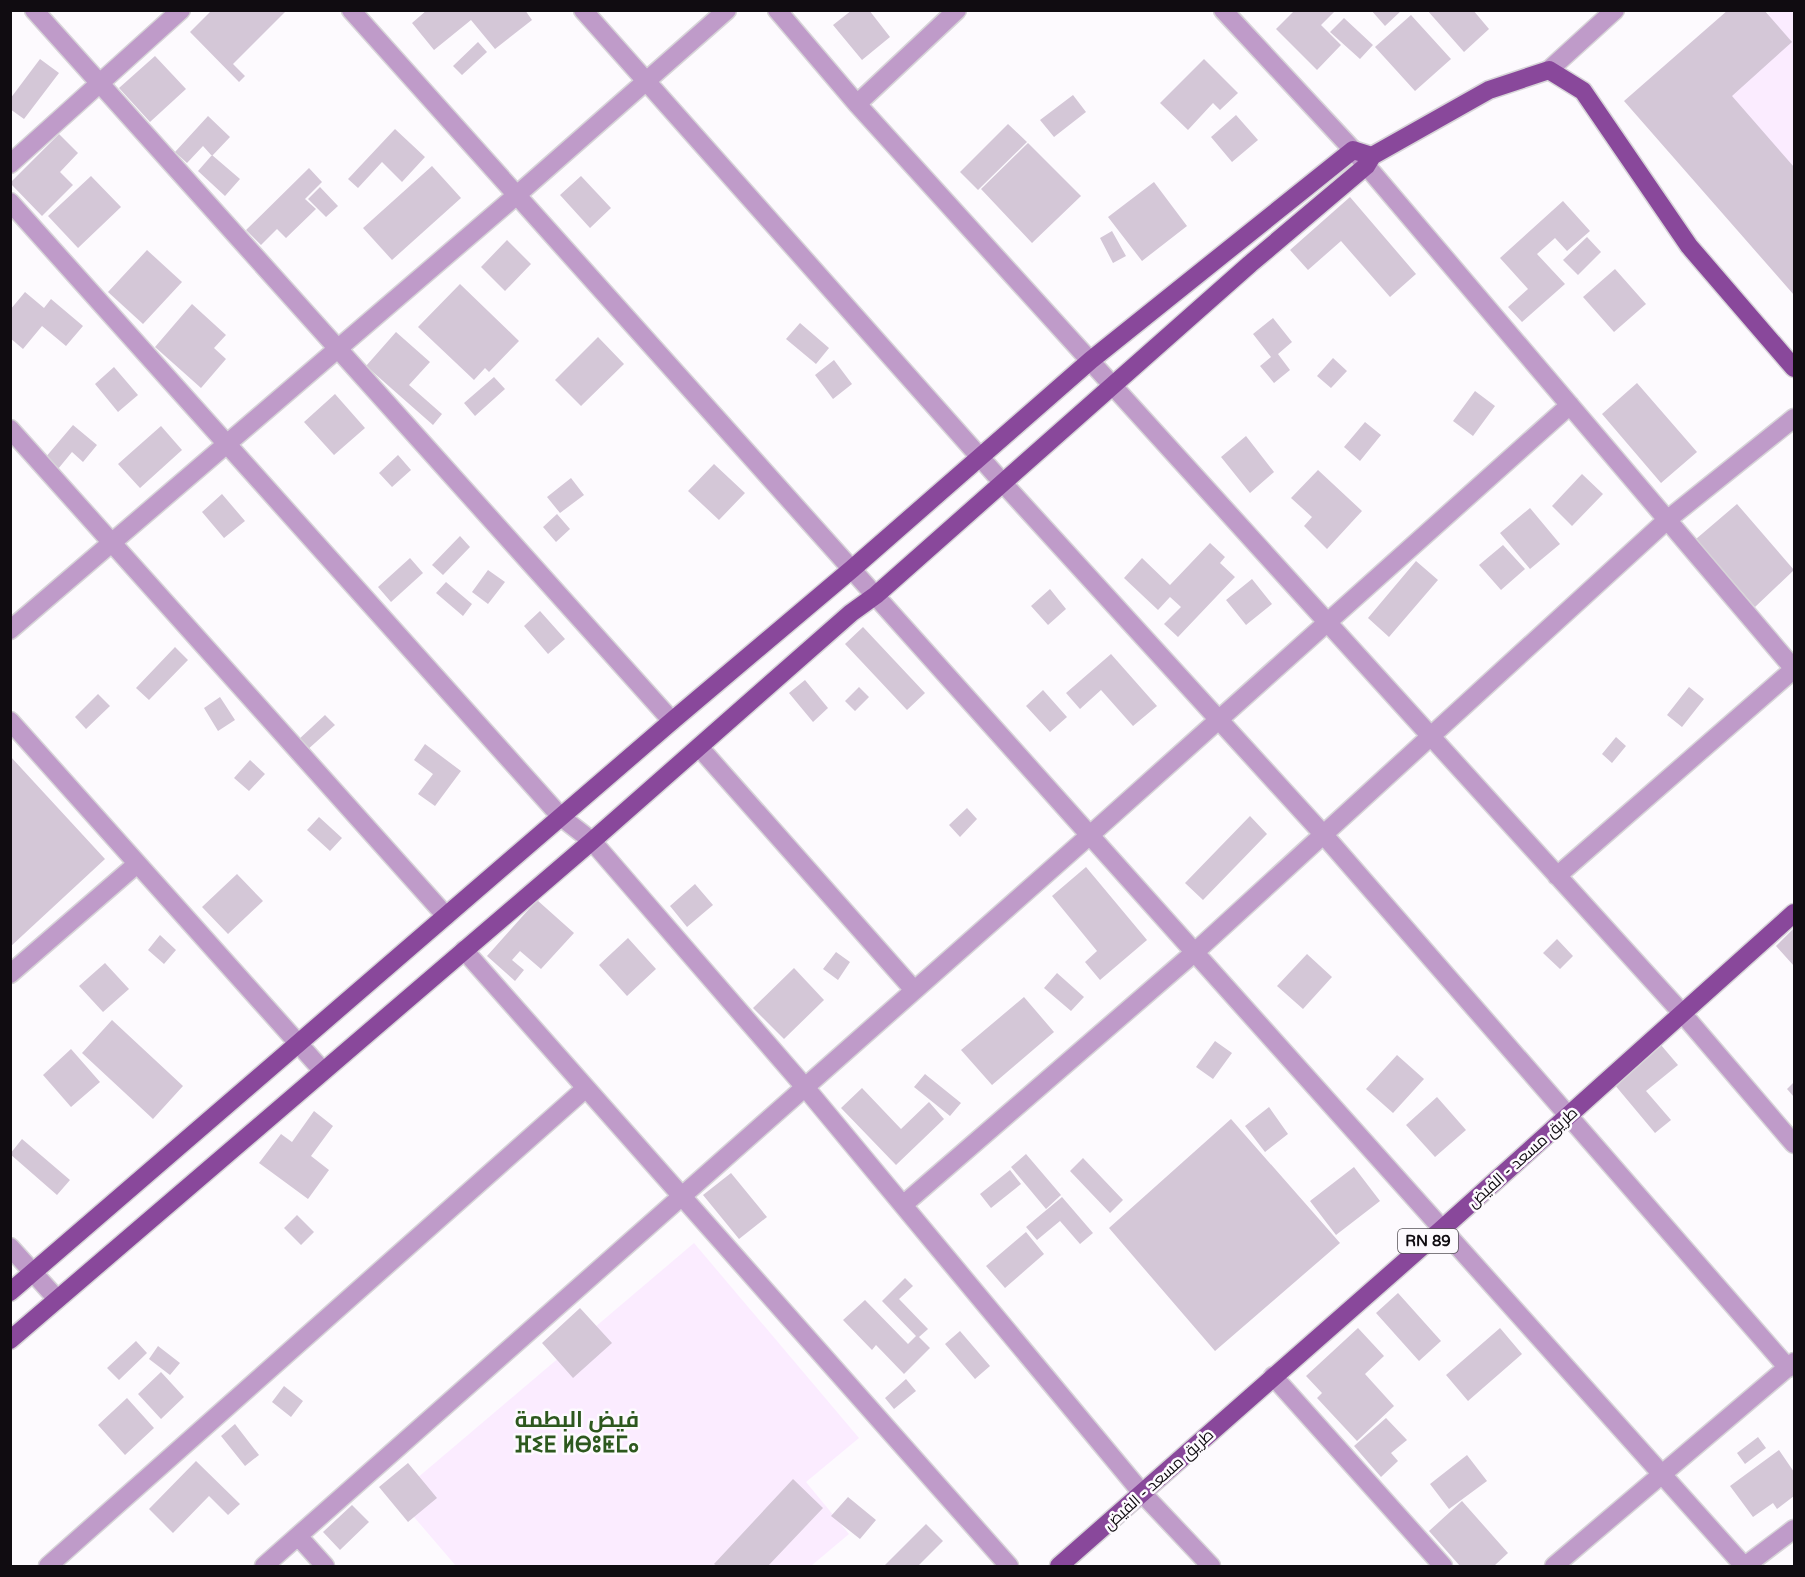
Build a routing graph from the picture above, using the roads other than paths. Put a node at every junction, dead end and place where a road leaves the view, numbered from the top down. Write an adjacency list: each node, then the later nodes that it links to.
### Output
1 (34, 10): 12 (street)
2 (181, 10): 12 (street)
3 (351, 10): 17 (street)
4 (583, 10): 11 (street)
5 (727, 10): 11 (street)
6 (777, 10): 13 (street)
7 (957, 10): 13 (street)
8 (1222, 10): 14 (street)
9 (1615, 10): 10 (street)
10 (1548, 70): 15 (main road); 21 (main road)
11 (645, 82): 17 (street); 27 (street)
12 (100, 84): 16 (street); 19 (street)
13 (857, 104): 20 (street)
14 (1353, 150): 15 (main road); 20 (main road)
15 (1369, 161): 22 (main road); 23 (street)
16 (10, 164)
17 (518, 194): 19 (street); 31 (street)
18 (10, 202): 26 (street)
19 (338, 347): 26 (street); 38 (street)
20 (1091, 360): 22 (street); 27 (main road)
21 (1794, 368)
22 (1115, 386): 28 (main road); 33 (street)
23 (1570, 405): 29 (street); 33 (street)
24 (1794, 418): 29 (street)
25 (10, 429): 30 (street)
26 (227, 442): 30 (street); 41 (street)
27 (979, 456): 28 (street); 31 (main road)
28 (1002, 482): 32 (main road); 36 (street)
29 (1667, 520): 35 (street); 39 (street)
30 (113, 542): 34 (street); 48 (street)
31 (852, 569): 32 (street); 38 (main road)
32 (876, 595): 40 (main road); 43 (street)
33 (1326, 622): 36 (street); 39 (street)
34 (10, 630)
35 (1794, 669): 46 (street)
36 (1219, 718): 42 (street); 43 (street)
37 (10, 721): 45 (street)
38 (672, 721): 41 (main road)
39 (1432, 738): 42 (street); 46 (street)
40 (699, 747): 44 (main road); 52 (street)
41 (561, 817): 44 (street); 48 (main road)
42 (1323, 834): 50 (street); 58 (street)
43 (1090, 835): 50 (street); 52 (street)
44 (592, 841): 49 (main road); 56 (street)
45 (137, 864): 51 (street); 54 (street)
46 (1557, 876): 53 (street)
47 (1794, 913): 53 (main road, طريق مسعد - الفيض / RN 89)
48 (446, 916): 54 (main road)
49 (464, 950): 55 (main road); 57 (street)
50 (1195, 952): 61 (street); 62 (street)
51 (10, 974)
52 (914, 990): 56 (street)
53 (1682, 1013): 58 (main road, طريق مسعد - الفيض / RN 89); 59 (street)
54 (297, 1043): 55 (street); 64 (main road)
55 (322, 1070): 66 (main road)
56 (804, 1086): 60 (street); 61 (street)
57 (586, 1088): 60 (street); 74 (street)
58 (1566, 1115): 62 (main road, طريق مسعد - الفيض / RN 89); 68 (street)
59 (1794, 1144)
60 (681, 1196): 73 (street); 77 (street)
61 (903, 1205): 71 (street)
62 (1442, 1229): 69 (main road, طريق مسعد - الفيض / RN 89); 70 (street)
63 (10, 1247): 64 (street)
64 (33, 1272): 65 (main road); 66 (street)
65 (10, 1292)
66 (57, 1299): 67 (main road)
67 (10, 1340)
68 (1791, 1365): 70 (street)
69 (1273, 1376): 71 (main road, طريق مسعد - الفيض / RN 89); 80 (street)
70 (1662, 1475): 81 (street); 82 (street)
71 (1143, 1493): 78 (main road, طريق مسعد - الفيض / RN 89); 79 (street)
72 (1794, 1529): 82 (street)
73 (298, 1536): 75 (street); 76 (street)
74 (48, 1566)
75 (264, 1566)
76 (325, 1566)
77 (1009, 1566)
78 (1059, 1566)
79 (1211, 1566)
80 (1443, 1566)
81 (1554, 1566)
82 (1745, 1566)

